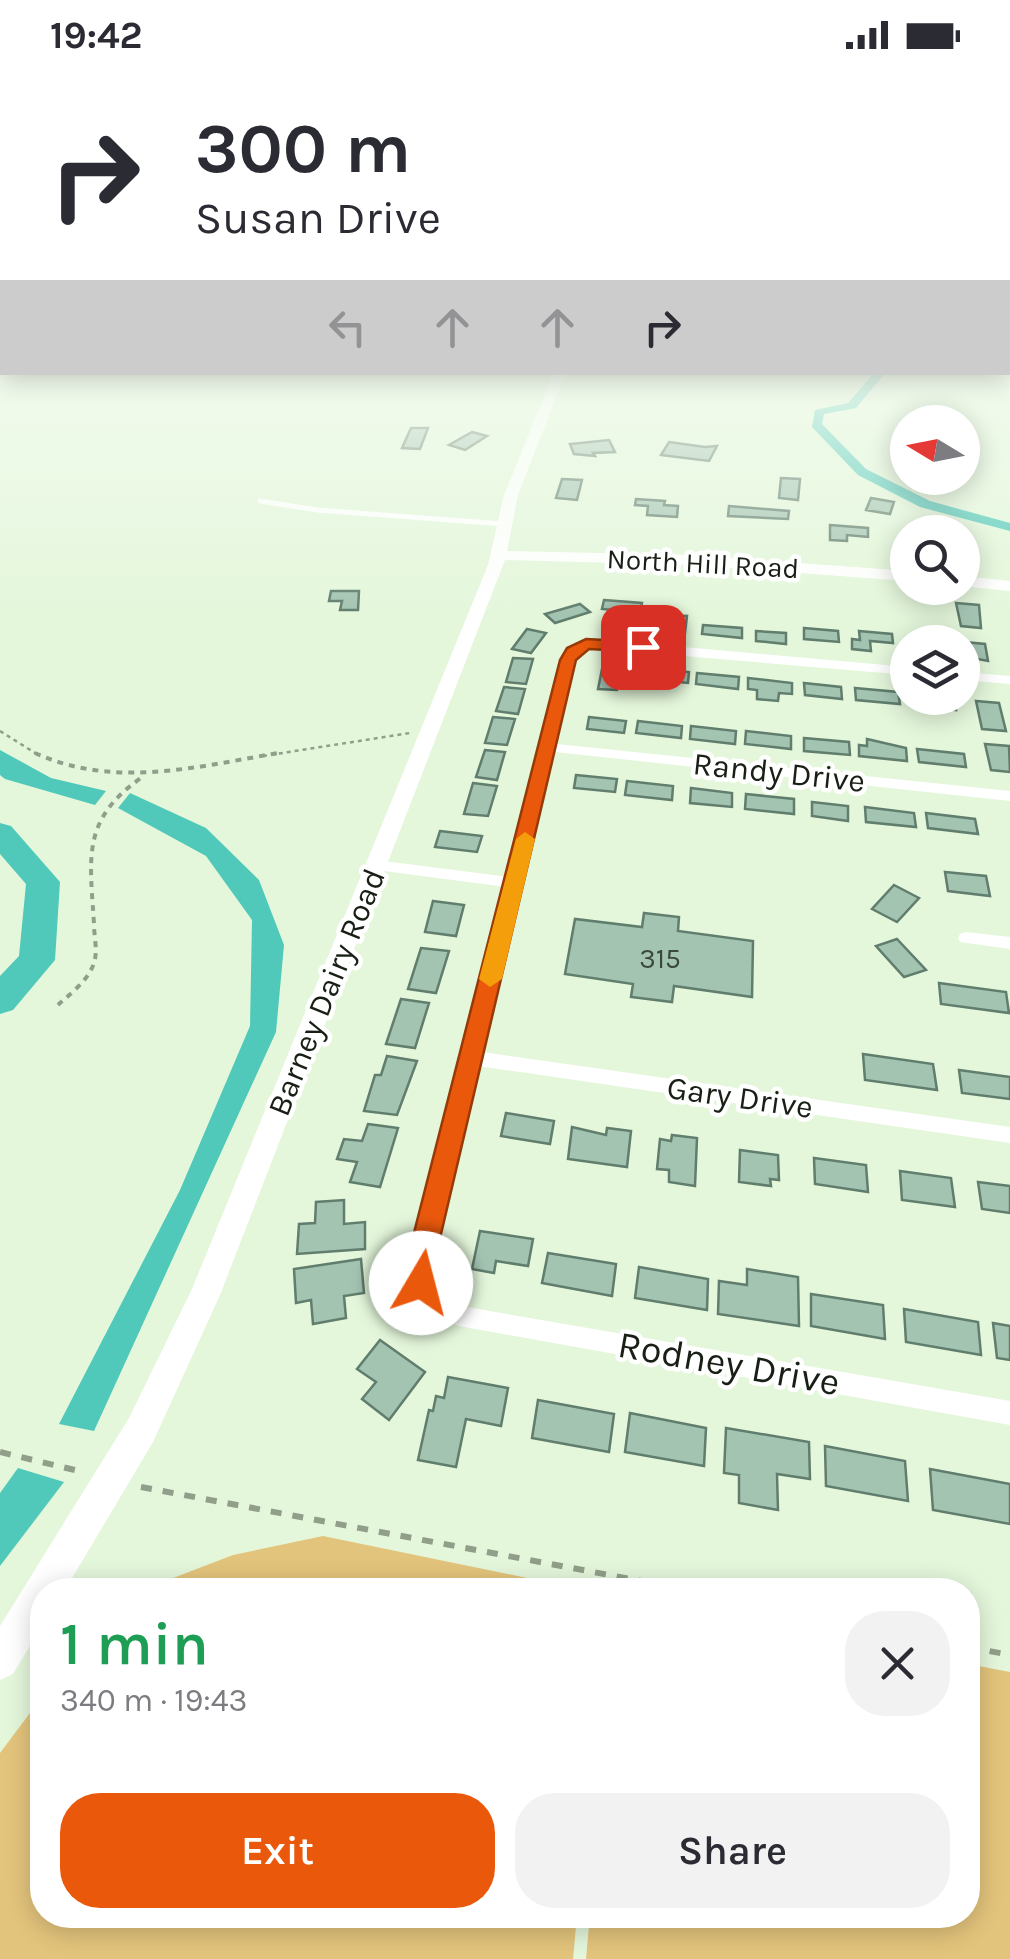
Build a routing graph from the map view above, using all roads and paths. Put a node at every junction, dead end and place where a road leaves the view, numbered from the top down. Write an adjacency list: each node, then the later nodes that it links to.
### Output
1 (532, 439): 3 (street, Barney Dairy Road)
2 (260, 501): 3 (lane)
3 (504, 524): 4 (street, Barney Dairy Road)
4 (498, 555): 5 (street, North Hill Road); 12 (street, Barney Dairy Road)
5 (890, 575)
6 (980, 583): 7 (street)
7 (1010, 586)
8 (890, 669): 13 (street)
9 (980, 678): 10 (street)
10 (1010, 680)
11 (0, 730): 14 (path)
12 (430, 730): 14 (path); 16 (street, Barney Dairy Road)
13 (548, 747): 15 (street, Randy Drive); 17 (street)
14 (146, 776): 20 (path)
15 (1010, 796)
16 (376, 865): 17 (street); 28 (street, Barney Dairy Road)
17 (514, 882): 21 (street)
18 (966, 938): 19 (street)
19 (1010, 943)
20 (58, 1004)
21 (470, 1058): 22 (street, Gary Drive); 23 (street, Rodney Drive)
22 (1010, 1135)
23 (1010, 1413)
24 (0, 1452): 25 (path)
25 (24, 1458): 26 (path)
26 (84, 1472)
27 (132, 1485): 29 (path)
28 (51, 1578)
29 (625, 1578)
30 (30, 1612): 33 (street, Barney Dairy Road)
31 (980, 1649): 32 (path)
32 (1010, 1655)
33 (0, 1660)

